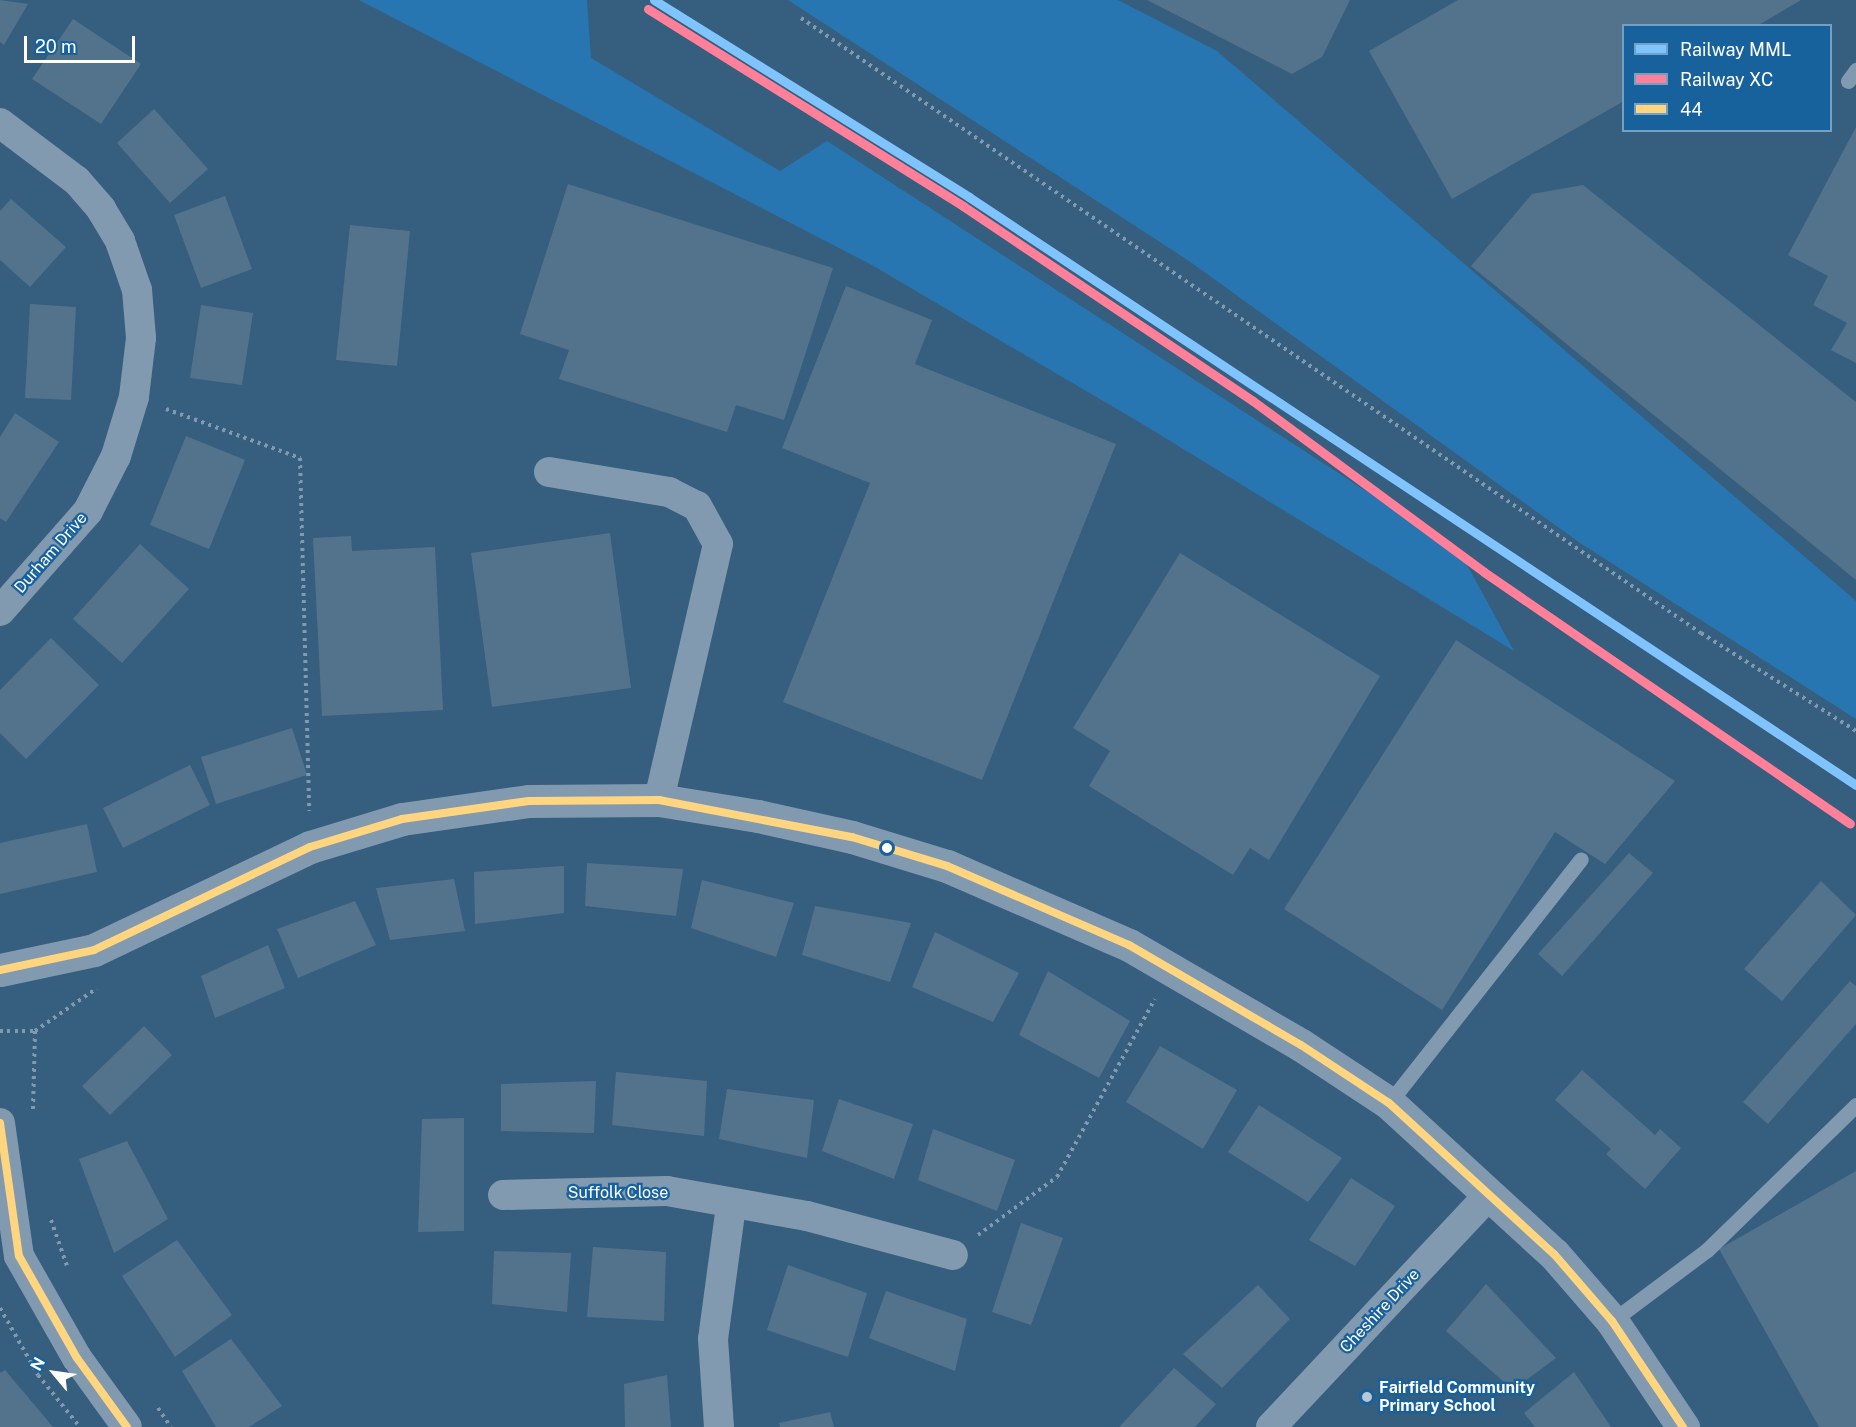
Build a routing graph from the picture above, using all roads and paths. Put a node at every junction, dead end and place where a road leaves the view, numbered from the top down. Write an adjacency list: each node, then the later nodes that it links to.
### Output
1 (801, 18): 6 (path)
2 (0, 123): 3 (street, Durham Drive)
3 (134, 397): 5 (street, Durham Drive); 8 (path)
4 (549, 472): 7 (street)
5 (0, 611)
6 (1856, 731)
7 (659, 800): 8 (street); 11 (street)
8 (310, 847): 10 (street)
9 (1581, 859): 17 (lane)
10 (0, 970)
11 (1172, 970): 14 (path); 17 (street)
12 (105, 984): 16 (path)
13 (1145, 994): 14 (path)
14 (1156, 999): 25 (path)
15 (0, 1031): 16 (path)
16 (35, 1031): 19 (path)
17 (1389, 1103): 21 (street)
18 (1856, 1105): 28 (lane)
19 (33, 1117)
20 (0, 1123): 31 (street)
21 (1488, 1195): 28 (street); 34 (street, Cheshire Drive)
22 (503, 1196): 23 (street, Suffolk Close)
23 (731, 1205): 25 (street, Suffolk Close); 33 (street)
24 (49, 1216): 26 (path)
25 (953, 1255)
26 (70, 1277)
27 (0, 1308): 30 (path)
28 (1612, 1322): 35 (street)
29 (151, 1399): 32 (path)
30 (80, 1427)
31 (127, 1427)
32 (171, 1427)
33 (719, 1427)
34 (1271, 1427)
35 (1683, 1427)

